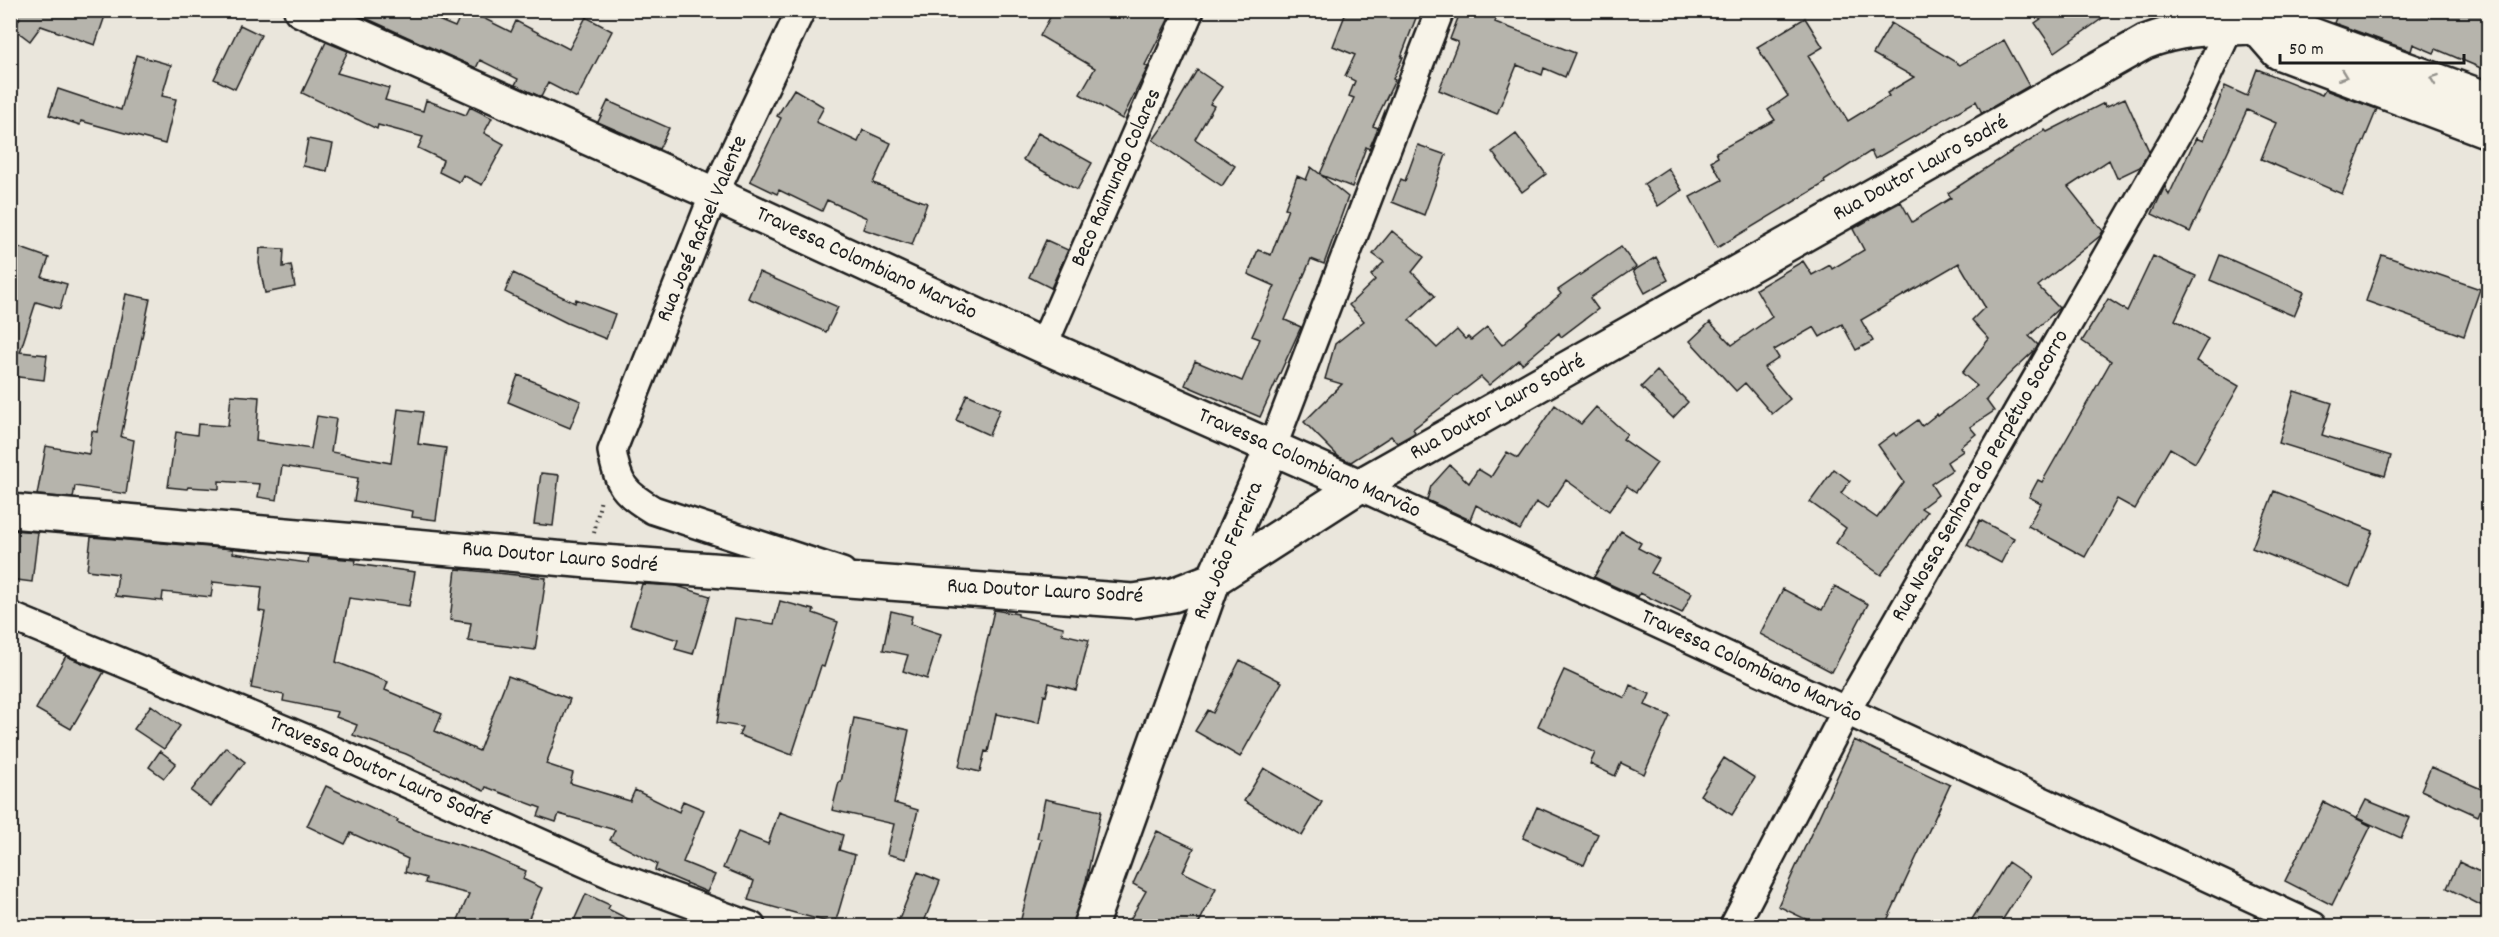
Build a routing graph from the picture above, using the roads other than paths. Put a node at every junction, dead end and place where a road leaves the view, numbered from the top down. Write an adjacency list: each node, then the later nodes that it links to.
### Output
1 (301, 10): 8 (main road, Travessa Colombiano Marvão)
2 (801, 10): 8 (street, Rua José Rafael Valente)
3 (1190, 10): 9 (street, Beco Raimundo Colares)
4 (1440, 10): 10 (street, Rua João Ferreira)
5 (2222, 23): 6 (main road, Rua Doutor Lauro Sodré, one-way to 5); 7 (main road, one-way to 7); 11 (main road, Rua Doutor Lauro Sodré); 16 (street, Rua Nossa Senhora do Perpétuo Socorro)
6 (2488, 99)
7 (2488, 131)
8 (714, 194): 9 (main road, Travessa Colombiano Marvão); 14 (street, Rua José Rafael Valente)
9 (1043, 346): 10 (main road, Travessa Colombiano Marvão)
10 (1272, 447): 11 (main road, Travessa Colombiano Marvão); 13 (main road, Rua João Ferreira)
11 (1359, 486): 13 (main road, Rua Doutor Lauro Sodré); 16 (street, Travessa Colombiano Marvão)
12 (10, 511): 14 (main road, Rua Doutor Lauro Sodré)
13 (1214, 579): 14 (main road, Rua Doutor Lauro Sodré); 18 (main road, Rua João Ferreira)
14 (872, 582)
15 (10, 616): 17 (street, Travessa Doutor Lauro Sodré)
16 (1846, 711): 19 (street, Rua Nossa Senhora do Perpétuo Socorro); 20 (street, Travessa Colombiano Marvão)
17 (751, 927)
18 (1090, 927)
19 (1734, 927)
20 (2313, 927)

